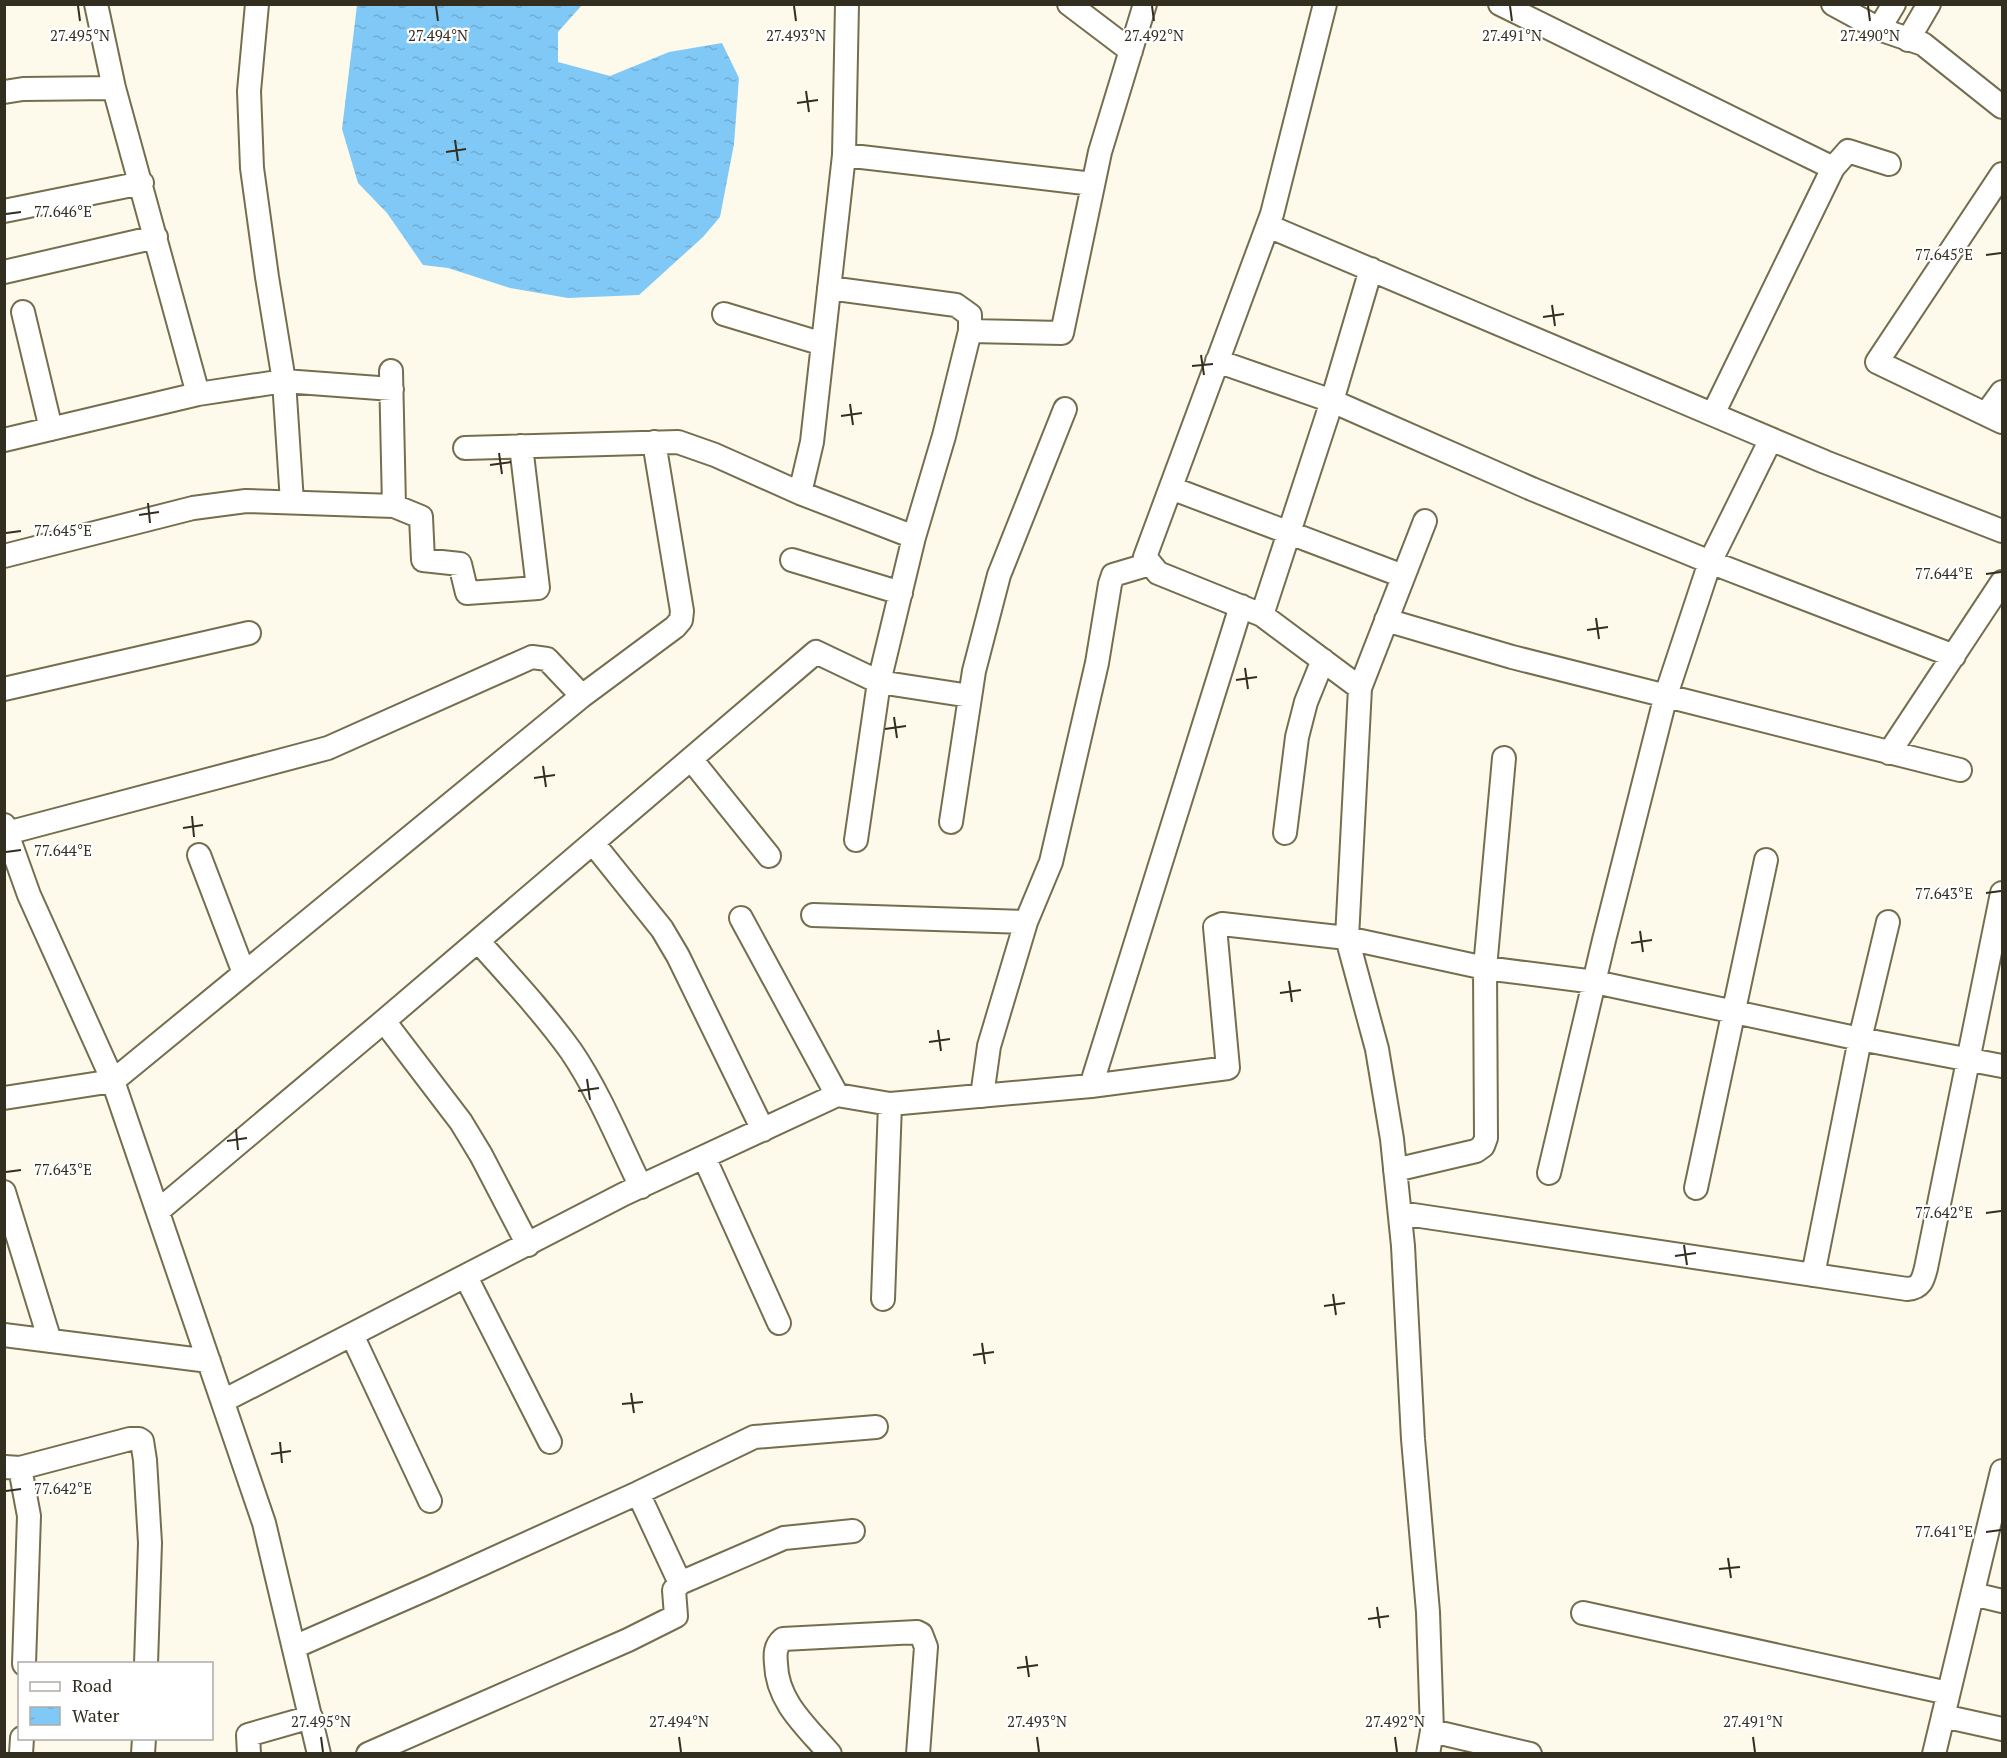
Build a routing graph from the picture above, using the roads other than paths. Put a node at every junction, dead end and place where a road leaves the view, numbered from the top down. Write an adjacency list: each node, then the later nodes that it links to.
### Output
1 (96, 4): 14 (street)
2 (257, 4): 34 (street)
3 (847, 4): 17 (street)
4 (1069, 4): 13 (street)
5 (1145, 4): 13 (street)
6 (1325, 4): 24 (street)
7 (1500, 4): 19 (street)
8 (1833, 4): 11 (street)
9 (1894, 4): 11 (street)
10 (1929, 4): 12 (street)
11 (1879, 29): 12 (street)
12 (1908, 40): 16 (street)
13 (1131, 51): 22 (street)
14 (114, 88): 15 (street); 21 (street)
15 (4, 92)
16 (2002, 107)
17 (844, 155): 22 (street); 28 (street)
18 (1889, 164): 19 (street)
19 (1833, 168): 39 (street)
20 (2002, 174): 40 (street)
21 (142, 183): 23 (street); 25 (street)
22 (1093, 184): 31 (street)
23 (4, 211)
24 (1268, 226): 26 (street); 33 (street)
25 (156, 237): 27 (street); 36 (street)
26 (1371, 269): 37 (street); 39 (street)
27 (4, 272)
28 (829, 288): 31 (street); 32 (street)
29 (23, 312): 41 (street)
30 (724, 314): 32 (street)
31 (970, 331): 54 (street)
32 (823, 344): 48 (street)
33 (1217, 361): 37 (street); 47 (street)
34 (284, 381): 36 (street); 49 (street); 50 (street)
35 (2002, 392): 40 (street)
36 (198, 394): 41 (street)
37 (1332, 401): 53 (street); 57 (street)
38 (1065, 409): 73 (street)
39 (1713, 414): 42 (street)
40 (1994, 418)
41 (51, 429): 43 (street)
42 (1771, 439): 52 (street); 57 (street)
43 (4, 440)
44 (654, 442): 45 (street); 48 (street); 72 (street)
45 (521, 446): 46 (street); 50 (street)
46 (465, 448)
47 (1170, 488): 53 (street); 58 (street)
48 (800, 493): 54 (street)
49 (292, 502): 50 (street); 55 (street)
50 (394, 506)
51 (1425, 520): 59 (street)
52 (2002, 531)
53 (1288, 534): 59 (street); 63 (street)
54 (914, 537): 61 (street)
55 (4, 556)
56 (792, 560): 61 (street)
57 (1710, 562): 66 (street); 71 (street)
58 (1150, 564): 62 (street); 90 (street)
59 (1403, 576): 64 (street)
60 (2002, 582): 66 (street)
61 (901, 593): 68 (street)
62 (1240, 606): 63 (street); 103 (street)
63 (1262, 615): 67 (street)
64 (1386, 620): 69 (street); 71 (street)
65 (249, 633): 70 (street)
66 (1954, 656): 74 (street)
67 (1323, 660): 69 (street); 80 (street)
68 (879, 682): 73 (street); 76 (street); 81 (street)
69 (1360, 688): 92 (street)
70 (4, 689)
71 (1666, 695): 74 (street); 96 (street)
72 (582, 696): 79 (street); 95 (street)
73 (970, 696): 78 (street)
74 (1889, 753): 77 (street)
75 (1504, 758): 94 (street)
76 (691, 759): 82 (street); 84 (street)
77 (1960, 770)
78 (951, 822)
79 (6, 829): 86 (street)
80 (1285, 833)
81 (856, 840)
82 (593, 843): 93 (street); 108 (street)
83 (199, 855): 95 (street)
84 (769, 856)
85 (1766, 860): 97 (street)
86 (11, 865): 102 (street)
87 (2002, 893): 100 (street)
88 (813, 915): 90 (street)
89 (741, 918): 104 (street)
90 (1026, 922): 105 (street)
91 (1888, 922): 99 (street)
92 (1347, 939): 94 (street); 103 (street); 110 (street)
93 (478, 941): 98 (street); 112 (street)
94 (1485, 968): 96 (street); 110 (street)
95 (244, 973): 102 (street)
96 (1595, 982): 97 (street); 111 (street)
97 (1733, 1011): 99 (street); 113 (street)
98 (384, 1022): 115 (street); 117 (street)
99 (1860, 1040): 100 (street); 118 (street)
100 (1969, 1059): 101 (street); 118 (street)
101 (2002, 1066)
102 (113, 1081): 106 (street); 115 (street)
103 (1091, 1086): 105 (street)
104 (837, 1095): 107 (street); 108 (street)
105 (982, 1096): 107 (street)
106 (4, 1098)
107 (890, 1104): 120 (street)
108 (763, 1130): 109 (street)
109 (704, 1157): 112 (street); 121 (street)
110 (1395, 1170): 116 (street)
111 (1549, 1173)
112 (641, 1186): 117 (street)
113 (1696, 1188)
114 (4, 1192): 124 (street)
115 (158, 1211): 125 (street)
116 (1400, 1213): 118 (street); 145 (street)
117 (528, 1245): 119 (street)
118 (1813, 1275)
119 (466, 1276): 123 (street); 128 (street)
120 (883, 1299)
121 (779, 1323)
122 (4, 1335): 124 (street)
123 (352, 1335): 126 (street); 132 (street)
124 (50, 1341): 125 (street)
125 (209, 1361): 126 (street)
126 (223, 1401): 138 (street)
127 (876, 1427): 131 (street)
128 (550, 1442)
129 (12, 1467): 139 (street); 140 (street)
130 (2002, 1471): 135 (street)
131 (638, 1493): 134 (street); 138 (street)
132 (430, 1501)
133 (853, 1531): 134 (street)
134 (680, 1583): 149 (street)
135 (1972, 1594): 136 (street); 141 (street)
136 (2002, 1601)
137 (1583, 1613): 141 (street)
138 (294, 1647): 143 (street)
139 (24, 1662)
140 (146, 1662)
141 (1948, 1693): 142 (street)
142 (1943, 1716): 144 (street); 153 (street)
143 (311, 1717): 147 (street); 148 (street)
144 (2002, 1729)
145 (1432, 1731): 151 (street); 152 (street)
146 (912, 1752): 150 (street)
147 (249, 1754)
148 (319, 1754)
149 (368, 1754)
150 (830, 1754)
151 (1428, 1754)
152 (1530, 1754)
153 (1934, 1754)

